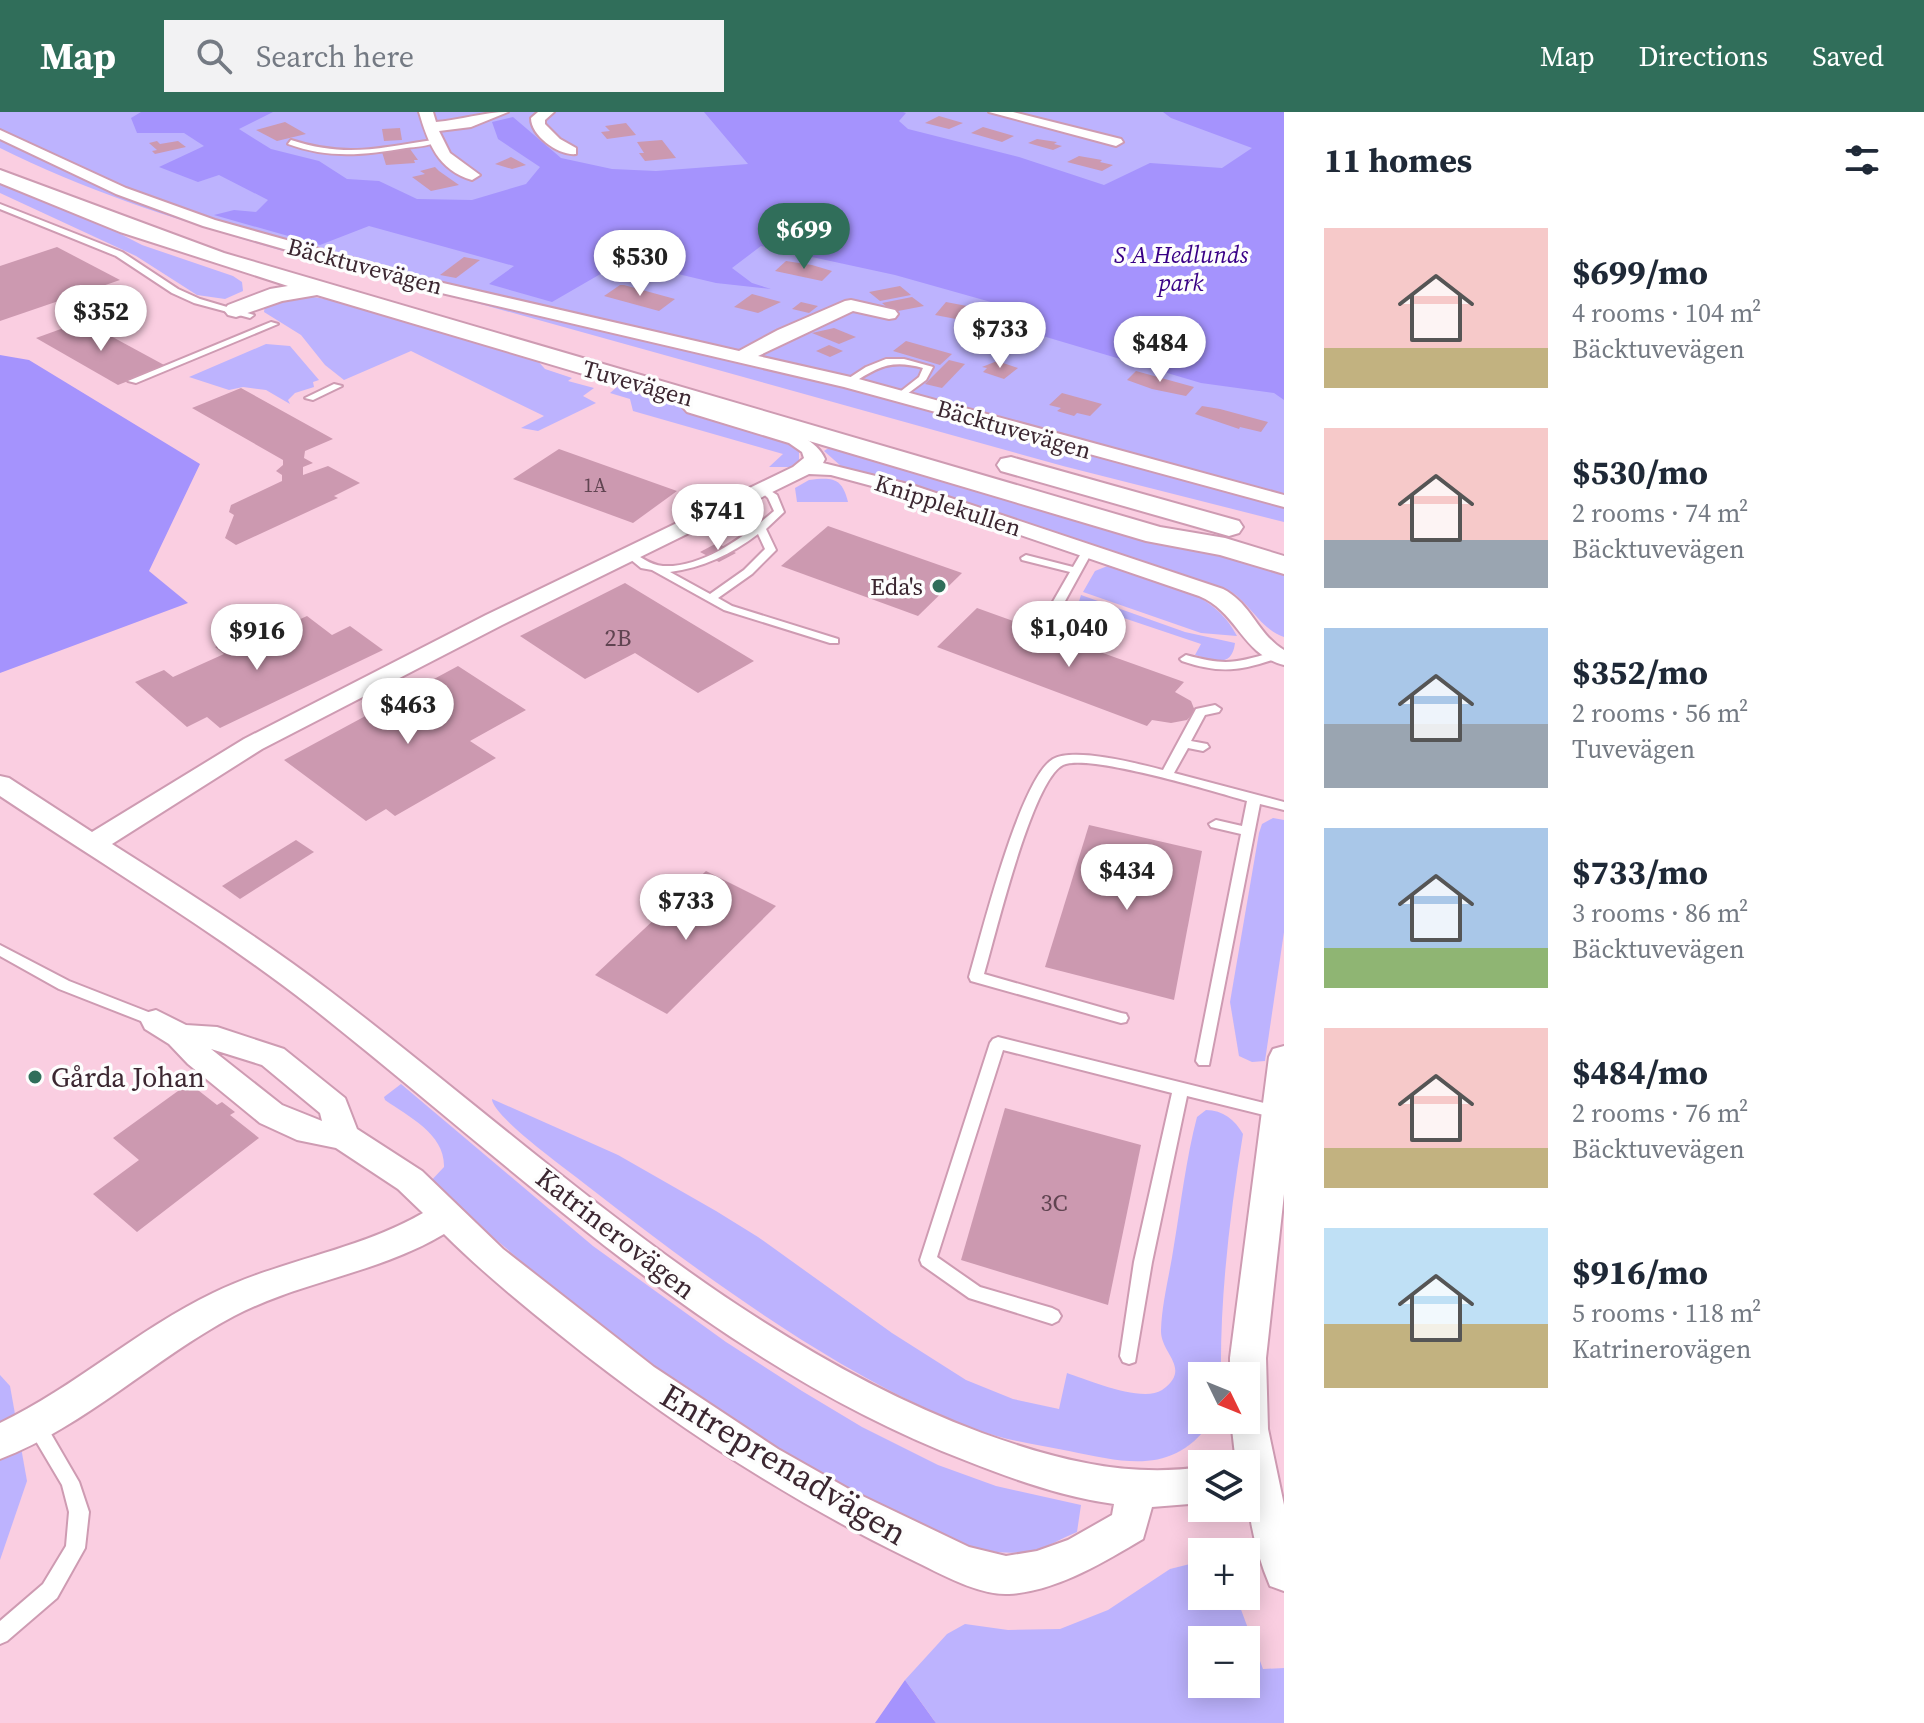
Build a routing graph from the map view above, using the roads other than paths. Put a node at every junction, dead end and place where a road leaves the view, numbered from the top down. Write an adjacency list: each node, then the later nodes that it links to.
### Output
1 (426, 112): 6 (street)
2 (501, 112): 6 (street)
3 (547, 112): 9 (street)
4 (996, 112): 8 (street)
5 (0, 134): 21 (street, Bäcktuvevägen)
6 (432, 134): 7 (lane); 11 (street)
7 (291, 142)
8 (1116, 142)
9 (571, 151)
10 (0, 155): 16 (main road, Tuvevägen)
11 (472, 175)
12 (0, 176): 14 (main road, Tuvevägen)
13 (2, 209): 18 (lane)
14 (128, 227): 15 (main road, Tuvevägen); 18 (main road)
15 (284, 279): 16 (main road); 17 (main road, Tuvevägen); 18 (main road)
16 (396, 291): 28 (main road, Tuvevägen)
17 (339, 296): 18 (main road); 25 (main road, Tuvevägen)
18 (250, 304)
19 (889, 314): 21 (street)
20 (274, 324): 22 (lane)
21 (744, 356): 23 (street, Bäcktuvevägen)
22 (133, 381)
23 (848, 382): 26 (street, Bäcktuvevägen); 26 (lane)
24 (337, 386): 27 (lane)
25 (682, 396): 30 (street); 38 (main road, Tuvevägen)
26 (899, 397): 32 (street, Bäcktuvevägen)
27 (310, 398)
28 (955, 449)
29 (985, 457): 34 (main road)
30 (807, 468): 31 (street); 37 (street, Knipplekullen)
31 (763, 489): 33 (lane); 35 (street)
32 (1284, 501)
33 (761, 529): 39 (lane); 40 (lane)
34 (1284, 542)
35 (629, 554): 39 (lane); 54 (street)
36 (1026, 558): 37 (lane)
37 (1081, 561): 41 (lane); 43 (street, Knipplekullen)
38 (1284, 565)
39 (656, 569): 40 (lane)
40 (710, 599): 42 (lane)
41 (1053, 612)
42 (834, 641)
43 (1279, 657): 44 (lane)
44 (1186, 659)
45 (1215, 709): 46 (lane)
46 (1183, 743): 47 (lane); 48 (lane)
47 (1203, 747)
48 (1167, 775): 50 (lane); 56 (lane)
49 (0, 784): 54 (street, Katrinerovägen)
50 (1254, 800): 51 (lane); 53 (lane)
51 (1284, 806)
52 (1216, 824): 53 (lane)
53 (1247, 831): 59 (lane)
54 (91, 845): 71 (street, Katrinerovägen)
55 (0, 950): 57 (lane)
56 (1121, 1018)
57 (168, 1028): 62 (street, Entreprenadvägen); 62 (street)
58 (1284, 1057): 61 (street)
59 (1204, 1061)
60 (1181, 1089): 61 (lane); 65 (lane); 66 (lane)
61 (1276, 1112): 64 (street)
62 (343, 1136): 63 (street, Entreprenadvägen)
63 (447, 1216): 67 (street); 71 (street, Entreprenadvägen)
64 (1273, 1224): 69 (street)
65 (1052, 1316)
66 (1129, 1356)
67 (36, 1426): 68 (street); 74 (lane)
68 (0, 1442)
69 (1251, 1450)
70 (1188, 1486): 71 (street, Katrinerovägen)
71 (1136, 1491)
72 (1260, 1502): 73 (street)
73 (1284, 1572)
74 (0, 1634)

